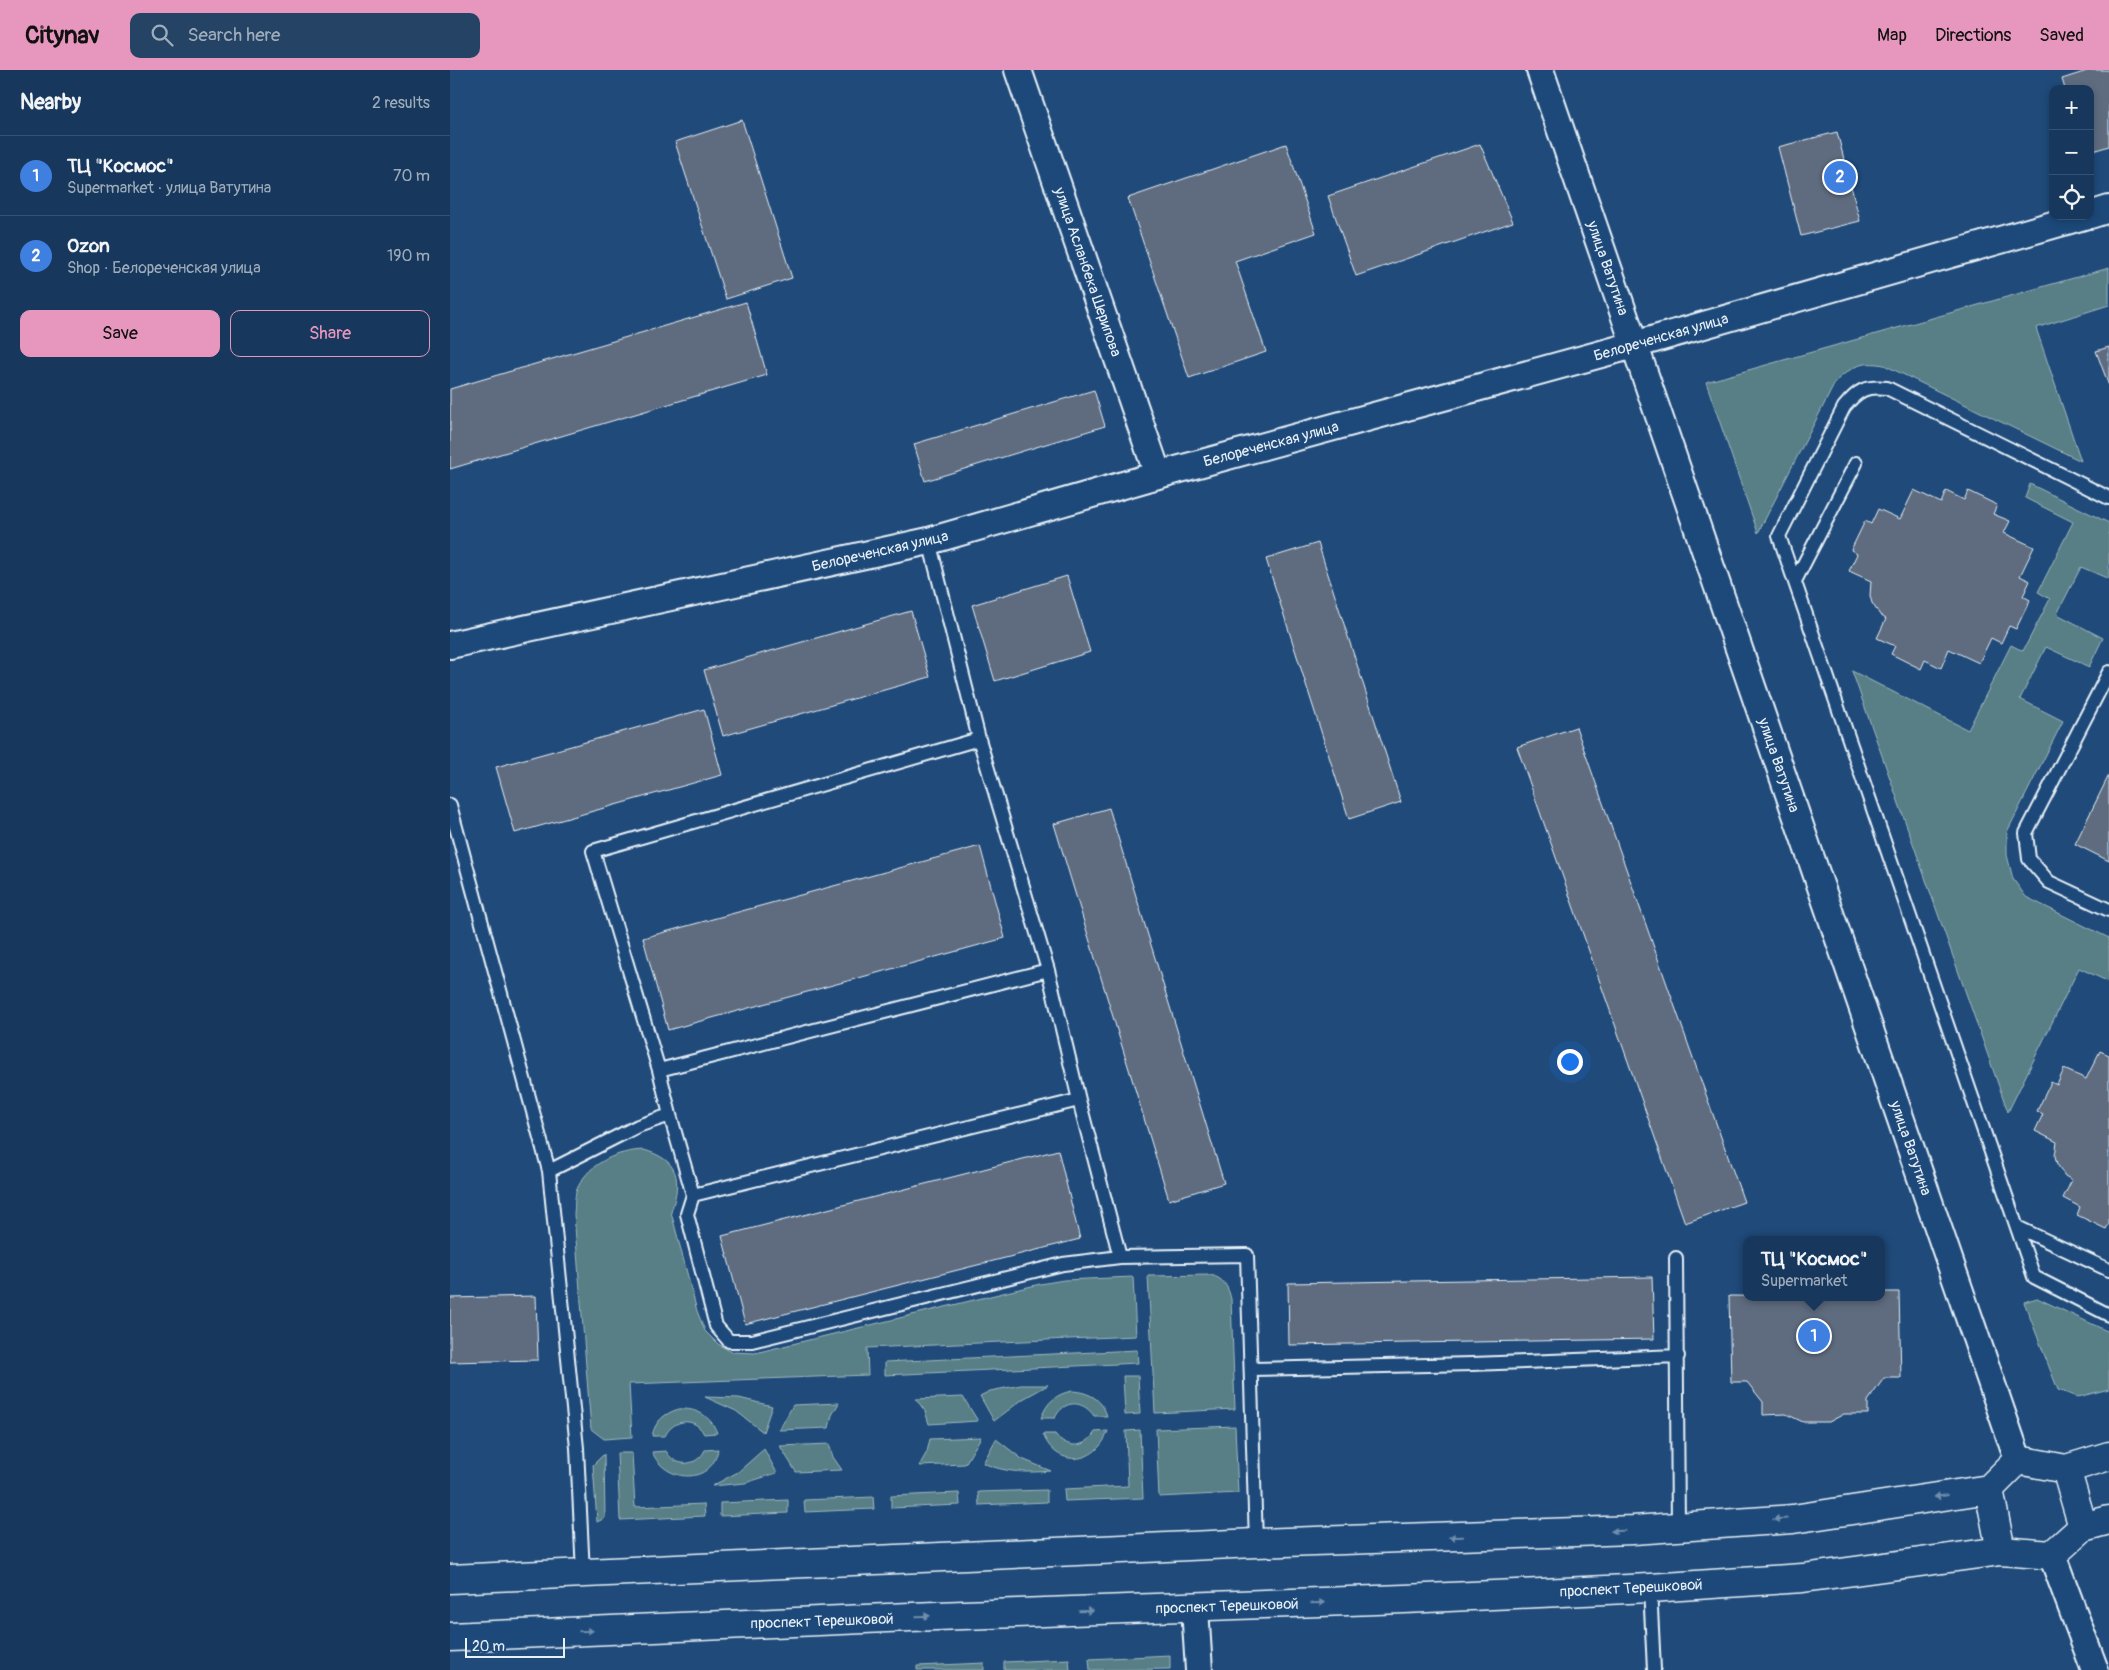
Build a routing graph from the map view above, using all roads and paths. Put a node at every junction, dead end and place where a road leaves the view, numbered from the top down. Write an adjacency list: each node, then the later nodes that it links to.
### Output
1 (1018, 70): 8 (street, улица Асланбека Шерипова)
2 (1540, 70): 6 (street, улица Ватутина)
3 (2109, 209): 4 (street)
4 (2094, 214)
5 (2070, 220): 6 (street, Белореченская улица)
6 (1634, 345): 8 (street, Белореченская улица); 31 (street, улица Ватутина)
7 (1856, 463): 11 (lane)
8 (1158, 475): 10 (street, Белореченская улица)
9 (2109, 498): 11 (lane)
10 (929, 541): 12 (street, Белореченская улица); 14 (lane)
11 (1795, 581): 23 (lane)
12 (450, 645)
13 (2109, 672): 16 (lane)
14 (979, 739): 17 (lane); 18 (lane)
15 (450, 805): 21 (lane)
16 (2109, 910)
17 (1048, 970): 18 (lane); 19 (lane)
18 (659, 1070): 20 (lane)
19 (1079, 1100): 22 (lane); 24 (lane)
20 (670, 1115): 21 (lane); 22 (lane)
21 (549, 1171): 40 (lane)
22 (693, 1196): 24 (lane)
23 (2016, 1227): 26 (lane); 27 (lane)
24 (1120, 1257): 29 (lane)
25 (1676, 1258): 28 (lane)
26 (2109, 1270)
27 (2109, 1315)
28 (1678, 1356): 29 (lane); 35 (lane)
29 (1252, 1369): 37 (lane)
30 (2109, 1456): 32 (main road)
31 (2018, 1460): 32 (main road); 33 (main road)
32 (2066, 1468): 36 (main road)
33 (1989, 1489): 35 (main road, one-way to 35); 38 (main road)
34 (2109, 1520): 36 (main road)
35 (1678, 1527): 37 (main road, one-way to 37)
36 (2083, 1527): 39 (main road)
37 (1256, 1543): 40 (main road)
38 (2001, 1550): 39 (main road); 42 (main road, проспект Терешковой)
39 (2052, 1555): 47 (street)
40 (583, 1573): 41 (main road)
41 (450, 1579)
42 (1650, 1588): 43 (main road, проспект Терешковой, one-way to 42); 46 (lane)
43 (1195, 1608): 44 (main road, проспект Терешковой, one-way to 43); 45 (street)
44 (450, 1637)
45 (1199, 1670)
46 (1654, 1670)
47 (2095, 1670)

